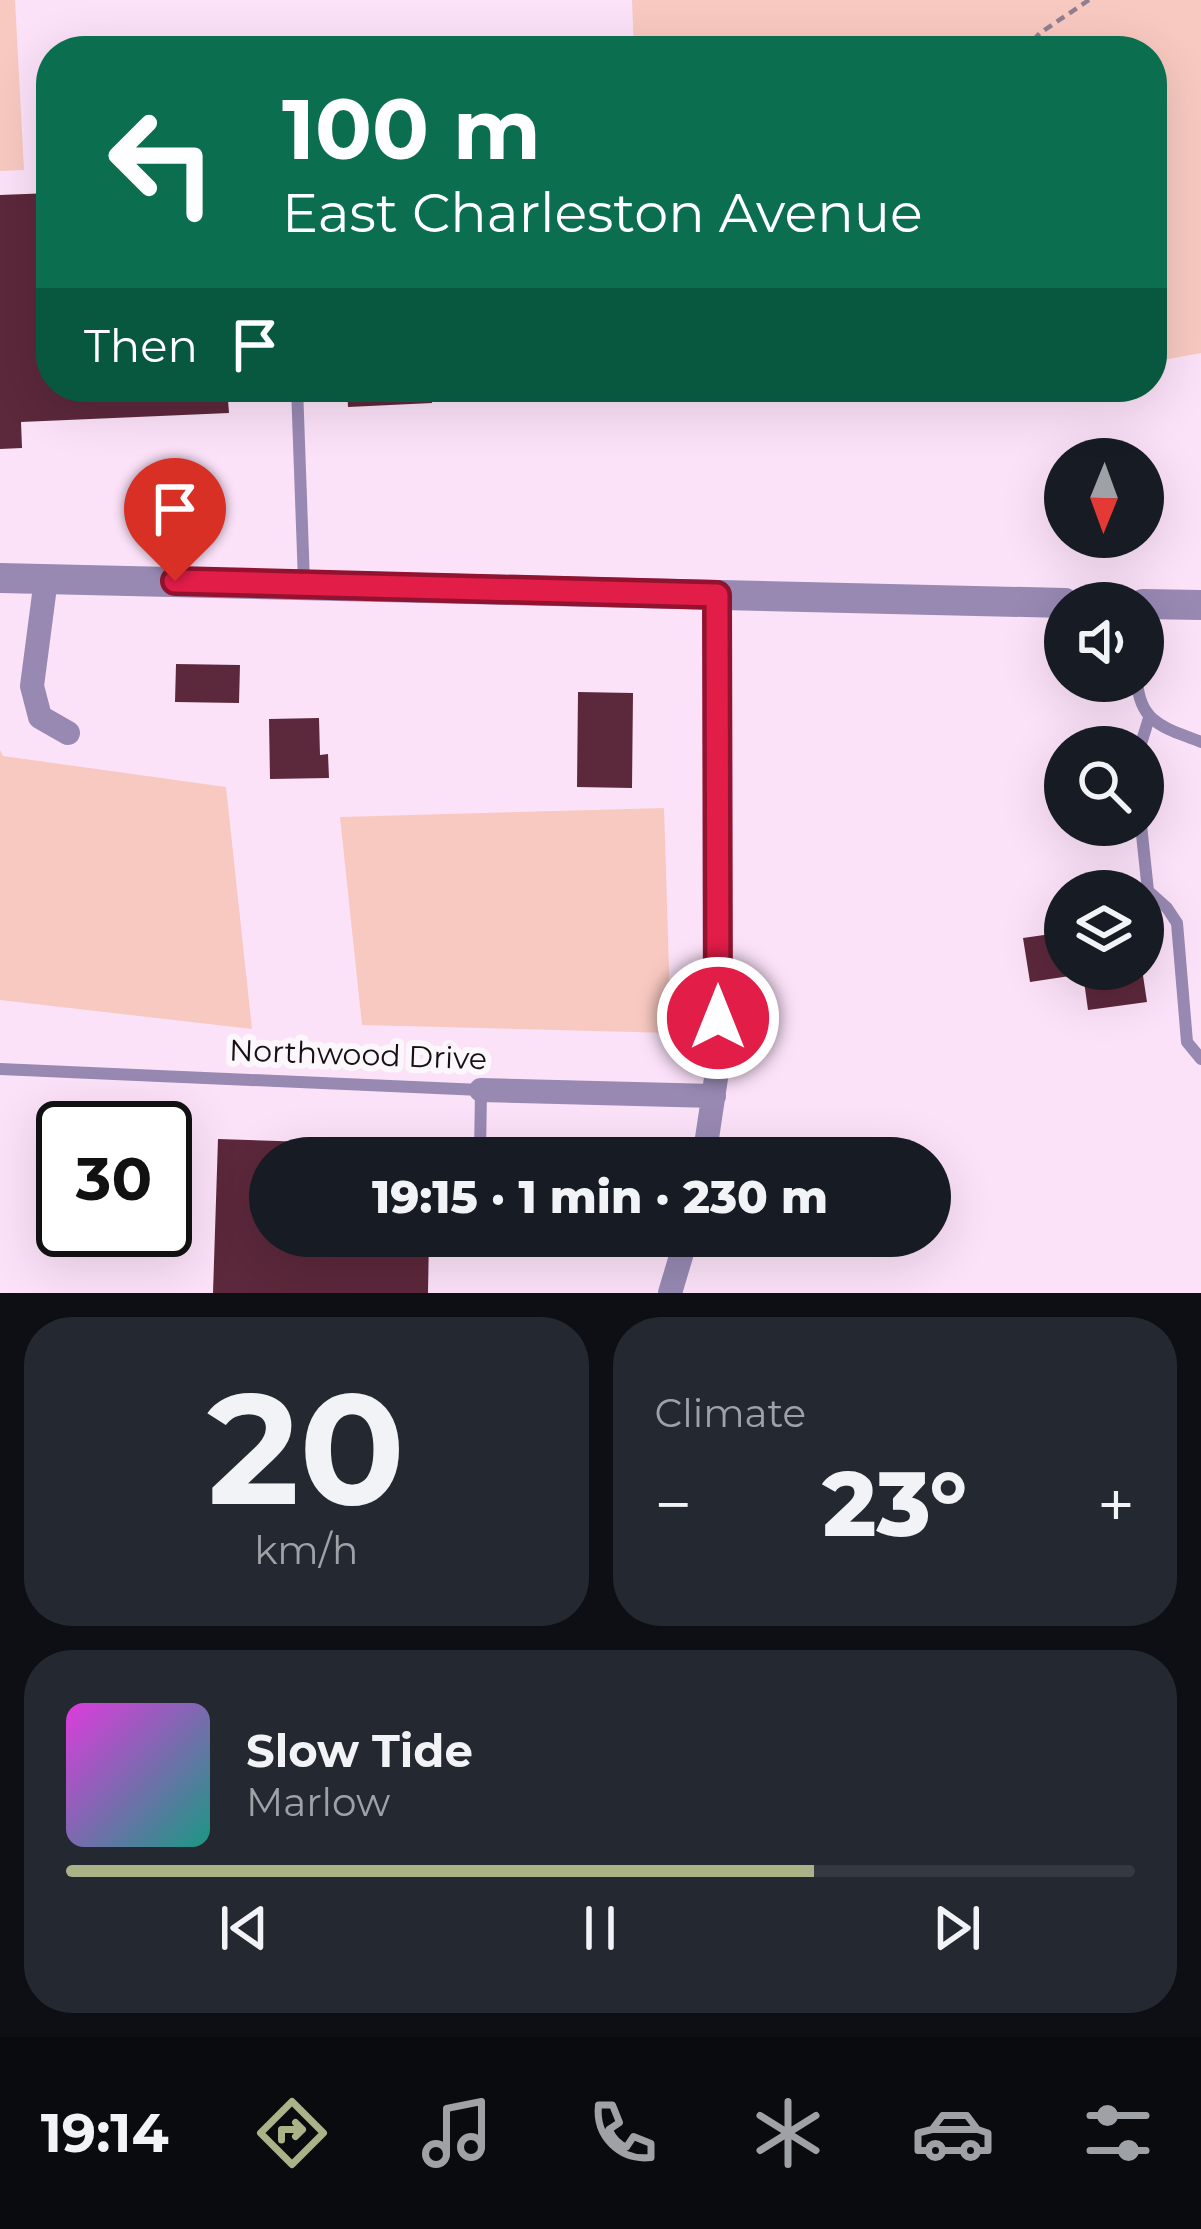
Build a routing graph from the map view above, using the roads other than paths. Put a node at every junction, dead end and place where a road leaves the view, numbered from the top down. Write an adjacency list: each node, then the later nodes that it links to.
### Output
1 (298, 402): 4 (lane)
2 (0, 578): 3 (street)
3 (46, 579): 4 (street); 12 (street)
4 (304, 584): 5 (street)
5 (717, 595): 6 (street); 18 (street)
6 (1044, 603)
7 (1164, 604): 8 (street)
8 (1201, 604)
9 (1142, 702): 10 (lane)
10 (1149, 718): 11 (lane); 13 (lane)
11 (1147, 726)
12 (68, 733)
13 (1201, 742)
14 (1143, 846): 15 (lane)
15 (1201, 1058)
16 (0, 1069): 17 (lane, Northwood Drive)
17 (481, 1090): 18 (street, Northwood Drive); 19 (lane)
18 (713, 1096): 20 (street)
19 (481, 1137)
20 (707, 1137)
21 (681, 1257): 22 (street)
22 (670, 1293)

